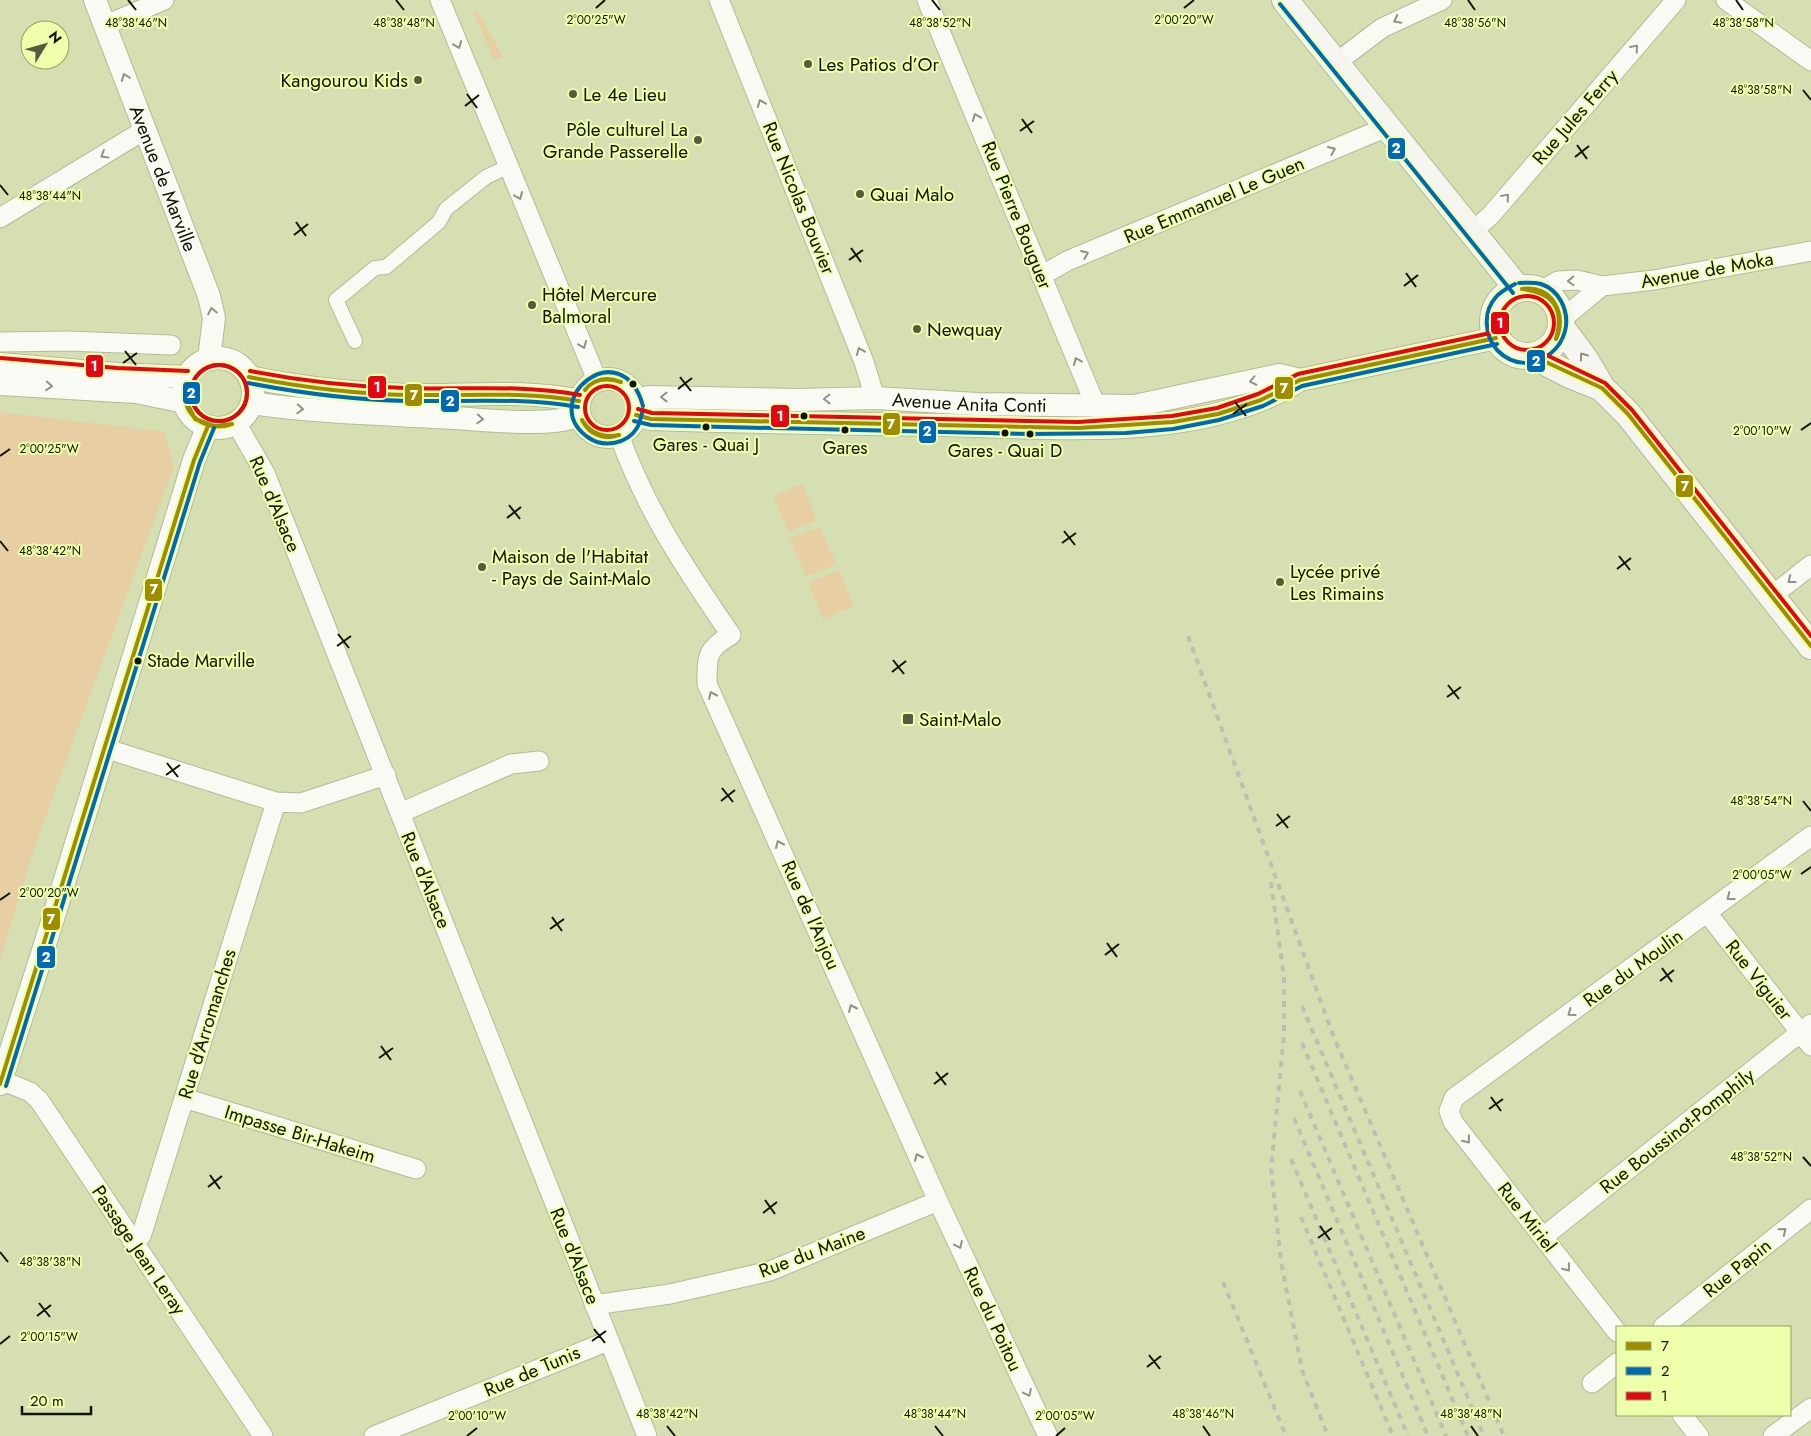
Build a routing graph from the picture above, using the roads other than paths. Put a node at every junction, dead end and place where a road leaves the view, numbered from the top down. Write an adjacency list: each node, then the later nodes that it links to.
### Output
1 (95, 0): 10 (street, Avenue de Marville)
2 (164, 0): 10 (street)
3 (440, 0): 15 (street, one-way to 15)
4 (719, 0): 36 (street, Rue Nicolas Bouvier, one-way to 4)
5 (928, 0): 19 (street, Rue Pierre Bouguer, one-way to 5)
6 (1285, 0): 12 (main road)
7 (1442, 0): 12 (street, one-way to 12)
8 (1676, 0): 17 (street, Rue Jules Ferry, one-way to 8)
9 (1726, 0): 11 (street)
10 (106, 26): 14 (street, Avenue de Marville, one-way to 10)
11 (1811, 61)
12 (1337, 62): 13 (main road)
13 (1387, 125): 17 (main road); 19 (street, Rue Emmanuel Le Guen, one-way to 13)
14 (146, 129): 16 (street, one-way to 16); 28 (street, Avenue de Marville, one-way to 14)
15 (507, 167): 24 (street); 32 (street, one-way to 32)
16 (0, 218)
17 (1472, 232): 21 (main road)
18 (1811, 250): 20 (street, Avenue de Moka)
19 (1041, 276): 39 (street, Rue Pierre Bouguer, one-way to 19)
20 (1602, 286): 21 (street, Avenue de Moka, one-way to 21); 22 (street)
21 (1530, 290): 22 (main road); 23 (main road)
22 (1561, 324): 27 (main road); 35 (main road, one-way to 22)
23 (1496, 338): 27 (main road); 33 (street, Avenue Anita Conti)
24 (355, 341)
25 (0, 342): 26 (street)
26 (171, 345)
27 (1533, 356): 35 (main road)
28 (209, 359): 30 (street); 31 (street)
29 (0, 364): 30 (street)
30 (188, 377): 37 (street)
31 (250, 377): 38 (street); 41 (street)
32 (597, 380): 40 (street); 41 (street)
33 (1300, 380): 39 (street, Avenue Anita Conti, one-way to 39); 44 (street, Avenue Anita Conti)
34 (0, 384): 37 (street, one-way to 37)
35 (1602, 388): 47 (main road)
36 (876, 398): 39 (street, Avenue Anita Conti); 40 (street, Avenue Anita Conti, one-way to 40)
37 (185, 402): 43 (street)
38 (252, 403): 41 (street, one-way to 41); 42 (street)
39 (1096, 406): 44 (street, Rue Pierre Bouguer)
40 (636, 408): 44 (street, Avenue Anita Conti); 45 (street)
41 (579, 409): 45 (street)
42 (236, 423): 43 (street); 51 (street, Rue d'Alsace)
43 (208, 426): 49 (street)
44 (1113, 427)
45 (619, 435): 61 (street, Rue de l'Anjou, one-way to 45)
46 (1811, 565): 47 (street, one-way to 47)
47 (1772, 596): 48 (main road)
48 (1811, 646)
49 (104, 748): 52 (street); 57 (street)
50 (539, 761): 53 (street)
51 (386, 775): 52 (street); 53 (street, Rue d'Alsace)
52 (276, 802): 58 (street, Rue d'Arromanches)
53 (400, 813): 65 (street, Rue d'Alsace)
54 (1811, 836): 55 (street, Rue du Moulin, one-way to 55)
55 (1708, 914): 56 (street, Rue Viguier); 59 (street, Rue du Moulin, one-way to 59)
56 (1808, 1034): 63 (street, Rue Boussinot-Pomphily)
57 (1, 1082): 64 (street, Passage Jean Leray)
58 (184, 1098): 60 (street, Impasse Bir-Hakeim); 64 (street, Rue d'Arromanches)
59 (1454, 1098): 63 (street, Rue Miriel, one-way to 63)
60 (416, 1169)
61 (938, 1201): 65 (street, Rue du Maine); 76 (street, Rue du Poitou, one-way to 76)
62 (1811, 1209): 66 (street, Rue Papin, one-way to 62)
63 (1543, 1237): 67 (street, Rue Miriel, one-way to 67)
64 (132, 1241): 73 (street, Passage Jean Leray)
65 (594, 1305): 68 (street, Rue d'Alsace)
66 (1664, 1326)
67 (1616, 1331)
68 (608, 1340): 74 (street, Rue de Tunis); 75 (street, Rue d'Alsace)
69 (1616, 1364): 70 (street)
70 (1592, 1383)
71 (1811, 1408): 78 (street)
72 (1683, 1416): 77 (street)
73 (263, 1436)
74 (374, 1436)
75 (647, 1436)
76 (1048, 1436)
77 (1699, 1436)
78 (1773, 1436)

